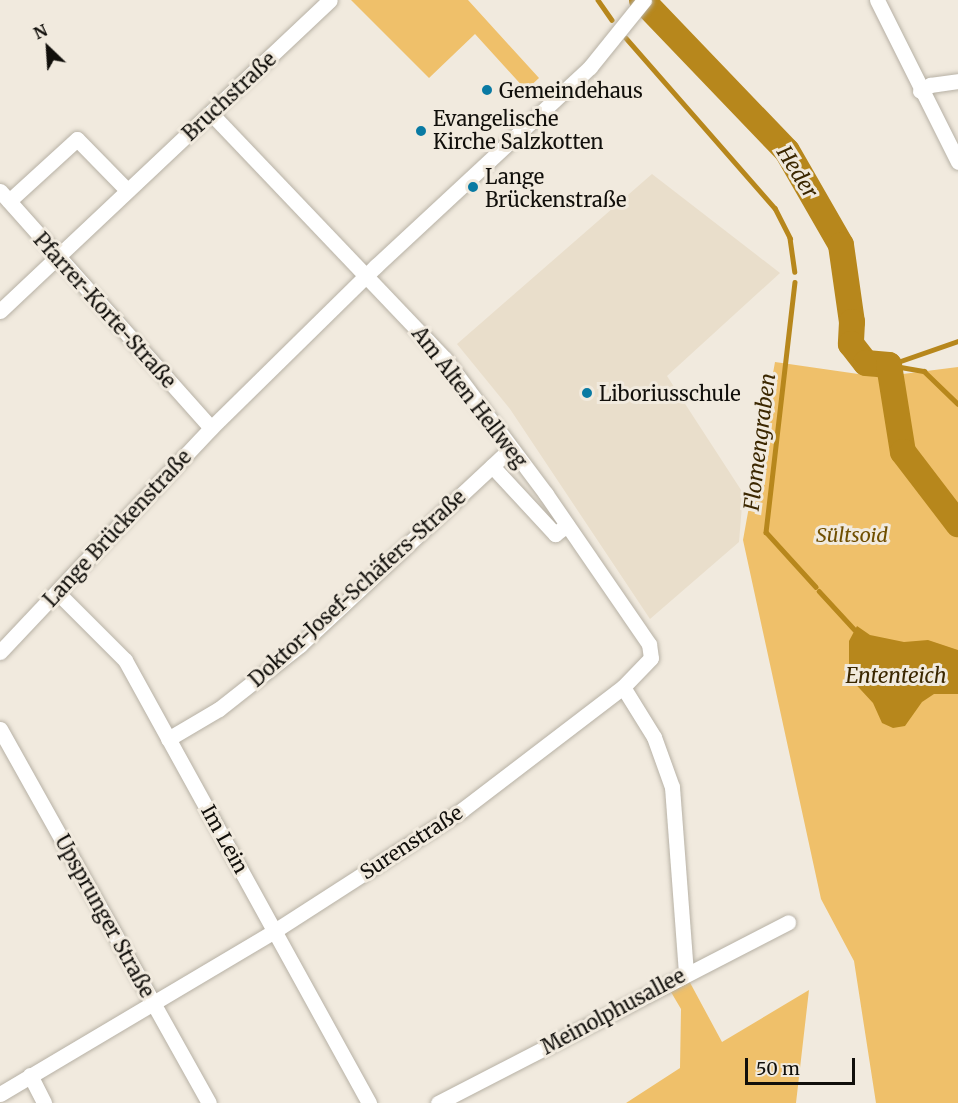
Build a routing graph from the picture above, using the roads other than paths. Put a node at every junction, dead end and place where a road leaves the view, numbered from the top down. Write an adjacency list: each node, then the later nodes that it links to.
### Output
1 (330, 0): 6 (street, Bruchstraße)
2 (644, 0): 11 (street, Lange Brückenstraße)
3 (877, 0): 5 (street)
4 (958, 81): 5 (street)
5 (920, 91): 7 (street)
6 (212, 114): 8 (street, Bruchstraße); 11 (street, Am Alten Hellweg)
7 (958, 162)
8 (126, 189): 9 (street); 10 (street, Bruchstraße)
9 (5, 196): 10 (street, Pfarrer-Korte-Straße)
10 (57, 256): 12 (street, Bruchstraße); 13 (street, Pfarrer-Korte-Straße)
11 (367, 274): 13 (street, Lange Brückenstraße); 14 (street, Am Alten Hellweg)
12 (0, 311)
13 (211, 428): 17 (street, Lange Brückenstraße)
14 (510, 449): 15 (street, Doktor-Josef-Schäfers-Straße); 16 (street, Am Alten Hellweg)
15 (492, 466): 16 (street, Am Alten Hellweg); 22 (street, Doktor-Josef-Schäfers-Straße)
16 (567, 525): 19 (street, Am Alten Hellweg)
17 (57, 592): 18 (street, Lange Brückenstraße); 22 (street, Im Lein)
18 (0, 652)
19 (651, 658): 20 (street, Surenstraße)
20 (623, 687): 24 (street, Surenstraße); 25 (street)
21 (0, 729): 26 (street, Upsprunger Straße)
22 (168, 739): 24 (street, Im Lein)
23 (788, 922): 25 (street, Meinolphusallee)
24 (276, 930): 26 (street, Surenstraße); 31 (street, Im Lein)
25 (686, 973): 32 (street, Meinolphusallee)
26 (152, 1000): 27 (street, Surenstraße); 30 (street, Upsprunger Straße)
27 (30, 1076): 28 (street, Surenstraße); 29 (street)
28 (0, 1094)
29 (44, 1103)
30 (209, 1103)
31 (369, 1103)
32 (438, 1103)

